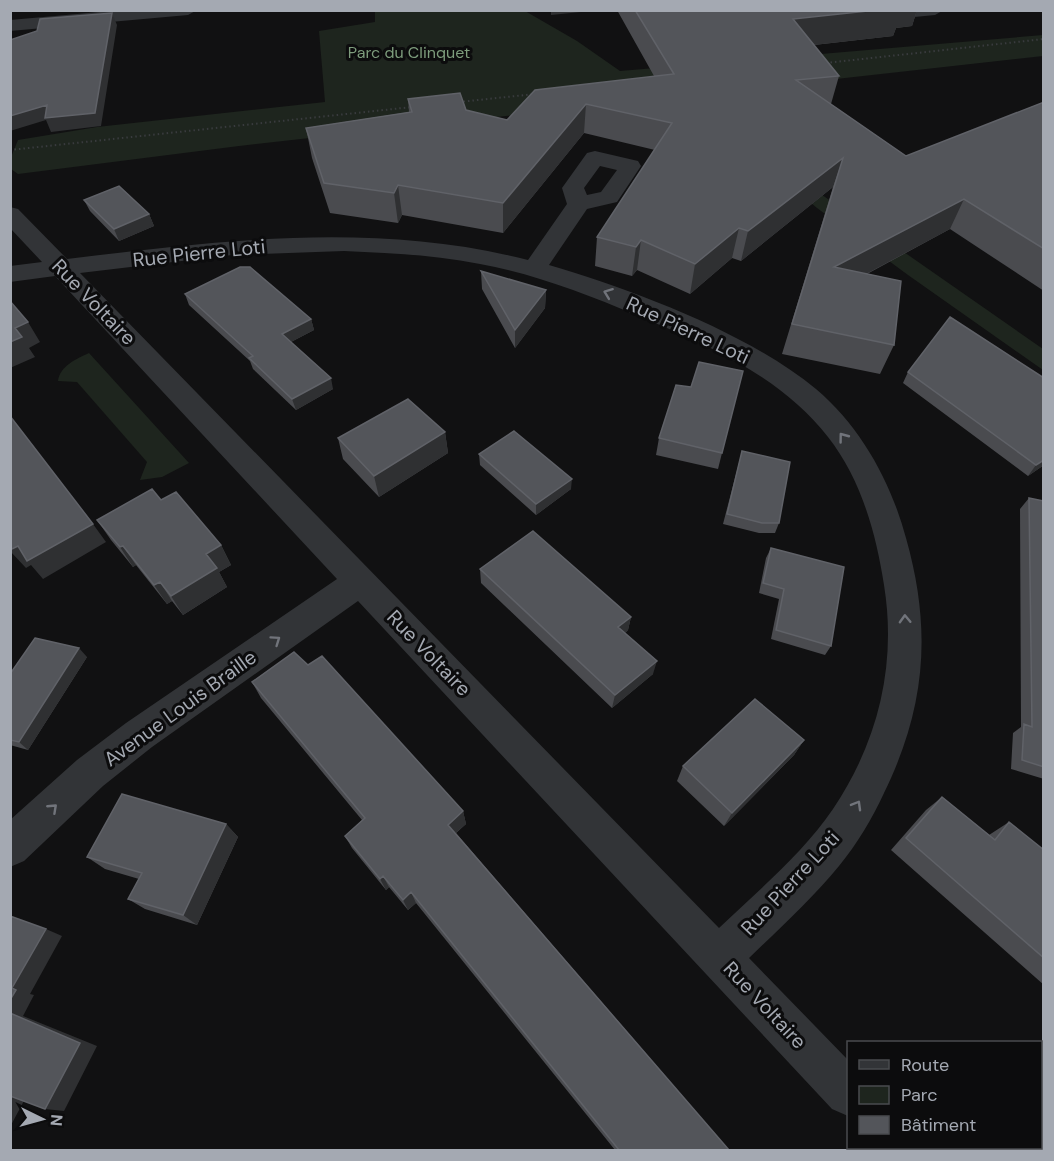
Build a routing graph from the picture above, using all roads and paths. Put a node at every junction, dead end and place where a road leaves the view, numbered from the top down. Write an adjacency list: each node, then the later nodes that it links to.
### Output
1 (188, 10): 3 (street)
2 (935, 10): 4 (street)
3 (65, 16): 5 (street)
4 (853, 18)
5 (10, 26)
6 (1044, 39): 7 (path)
7 (818, 63)
8 (545, 93): 9 (path)
9 (451, 103)
10 (415, 107): 11 (path)
11 (10, 150)
12 (579, 204): 15 (street)
13 (10, 214): 14 (street, Rue Voltaire)
14 (62, 268): 15 (street, Rue Pierre Loti); 16 (street); 17 (street, Rue Voltaire)
15 (534, 269): 19 (street, Rue Pierre Loti, one-way to 15)
16 (10, 274)
17 (360, 581): 18 (street, Avenue Louis Braille, one-way to 17); 19 (street, Rue Voltaire)
18 (10, 848)
19 (720, 957): 20 (street, Rue Voltaire)
20 (847, 1091)

